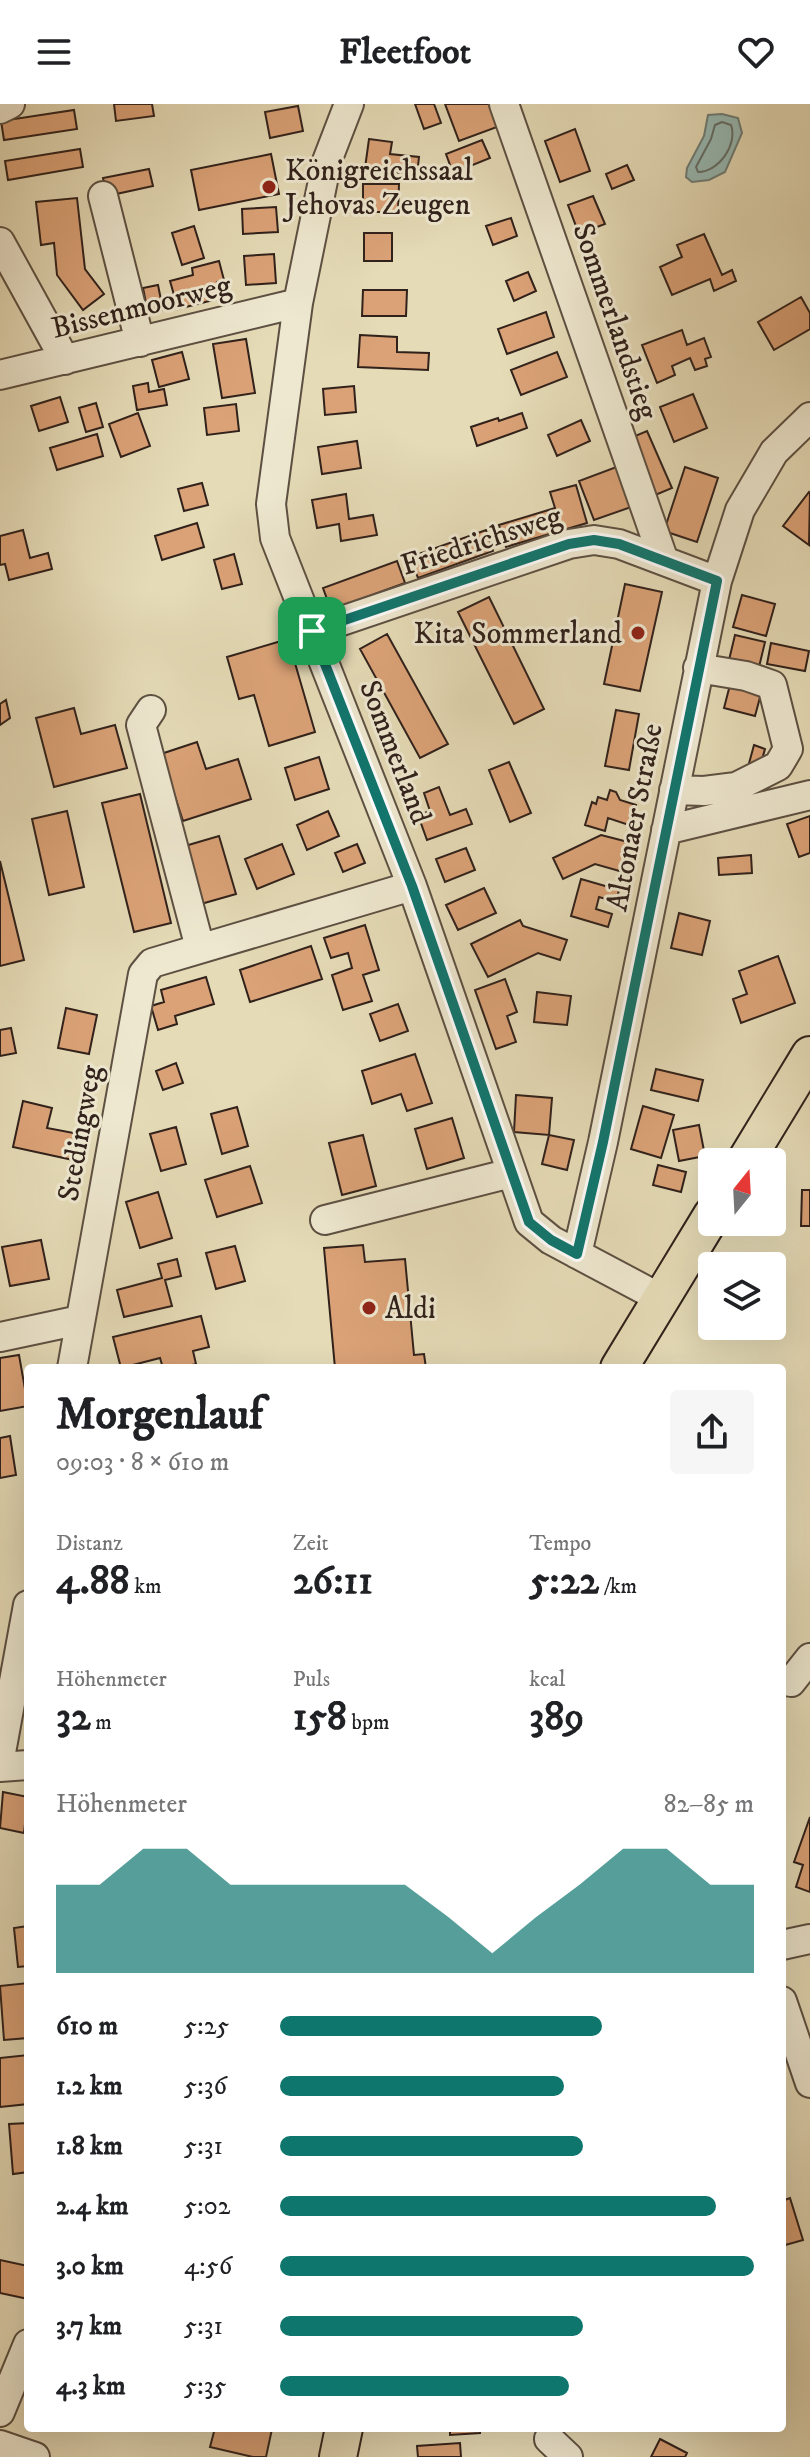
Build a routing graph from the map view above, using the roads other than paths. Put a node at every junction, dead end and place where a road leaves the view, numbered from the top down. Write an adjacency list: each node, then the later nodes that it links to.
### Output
1 (10, 104): 4 (street)
2 (349, 104): 7 (street, Sommerland)
3 (504, 104): 12 (street, Sommerlandstieg)
4 (0, 109)
5 (103, 196): 8 (street)
6 (1, 247): 9 (street)
7 (298, 303): 8 (street, Bissenmoorweg); 14 (street, Sommerland)
8 (140, 342): 9 (street, Bissenmoorweg)
9 (65, 360): 10 (street, Bissenmoorweg)
10 (0, 375)
11 (810, 417): 13 (street, Altonaer Straße)
12 (664, 561): 13 (street, Friedrichsweg); 14 (street, Friedrichsweg)
13 (717, 581): 15 (street, Altonaer Straße)
14 (312, 631): 20 (street, Sommerland)
15 (698, 668): 17 (street, Altonaer Straße); 17 (street)
16 (151, 710): 21 (street)
17 (674, 790): 19 (street, Altonaer Straße)
18 (810, 795): 19 (street)
19 (666, 830): 27 (street, Altonaer Straße)
20 (412, 886): 21 (street, Stedingweg); 24 (street, Sommerland)
21 (200, 948): 29 (street, Stedingweg)
22 (810, 1055): 23 (main road)
23 (754, 1148)
24 (511, 1173): 25 (street); 27 (street, Sommerland)
25 (325, 1220)
26 (699, 1236): 28 (main road)
27 (577, 1254): 28 (street, Sommerland)
28 (660, 1298): 32 (main road)
29 (80, 1320): 30 (street); 31 (street, Stedingweg)
30 (0, 1337)
31 (73, 1364)
32 (621, 1364)
33 (24, 1654): 36 (street)
34 (810, 1658): 35 (street)
35 (786, 1681)
36 (0, 1758)
37 (24, 1765): 38 (street)
38 (0, 1767)
39 (810, 1939): 40 (street)
40 (786, 1944)
41 (786, 2013): 42 (street)
42 (810, 2083)
43 (24, 2354): 44 (street)
44 (0, 2412)
45 (343, 2432): 48 (main road)
46 (0, 2445): 47 (street)
47 (35, 2457)
48 (338, 2457)

